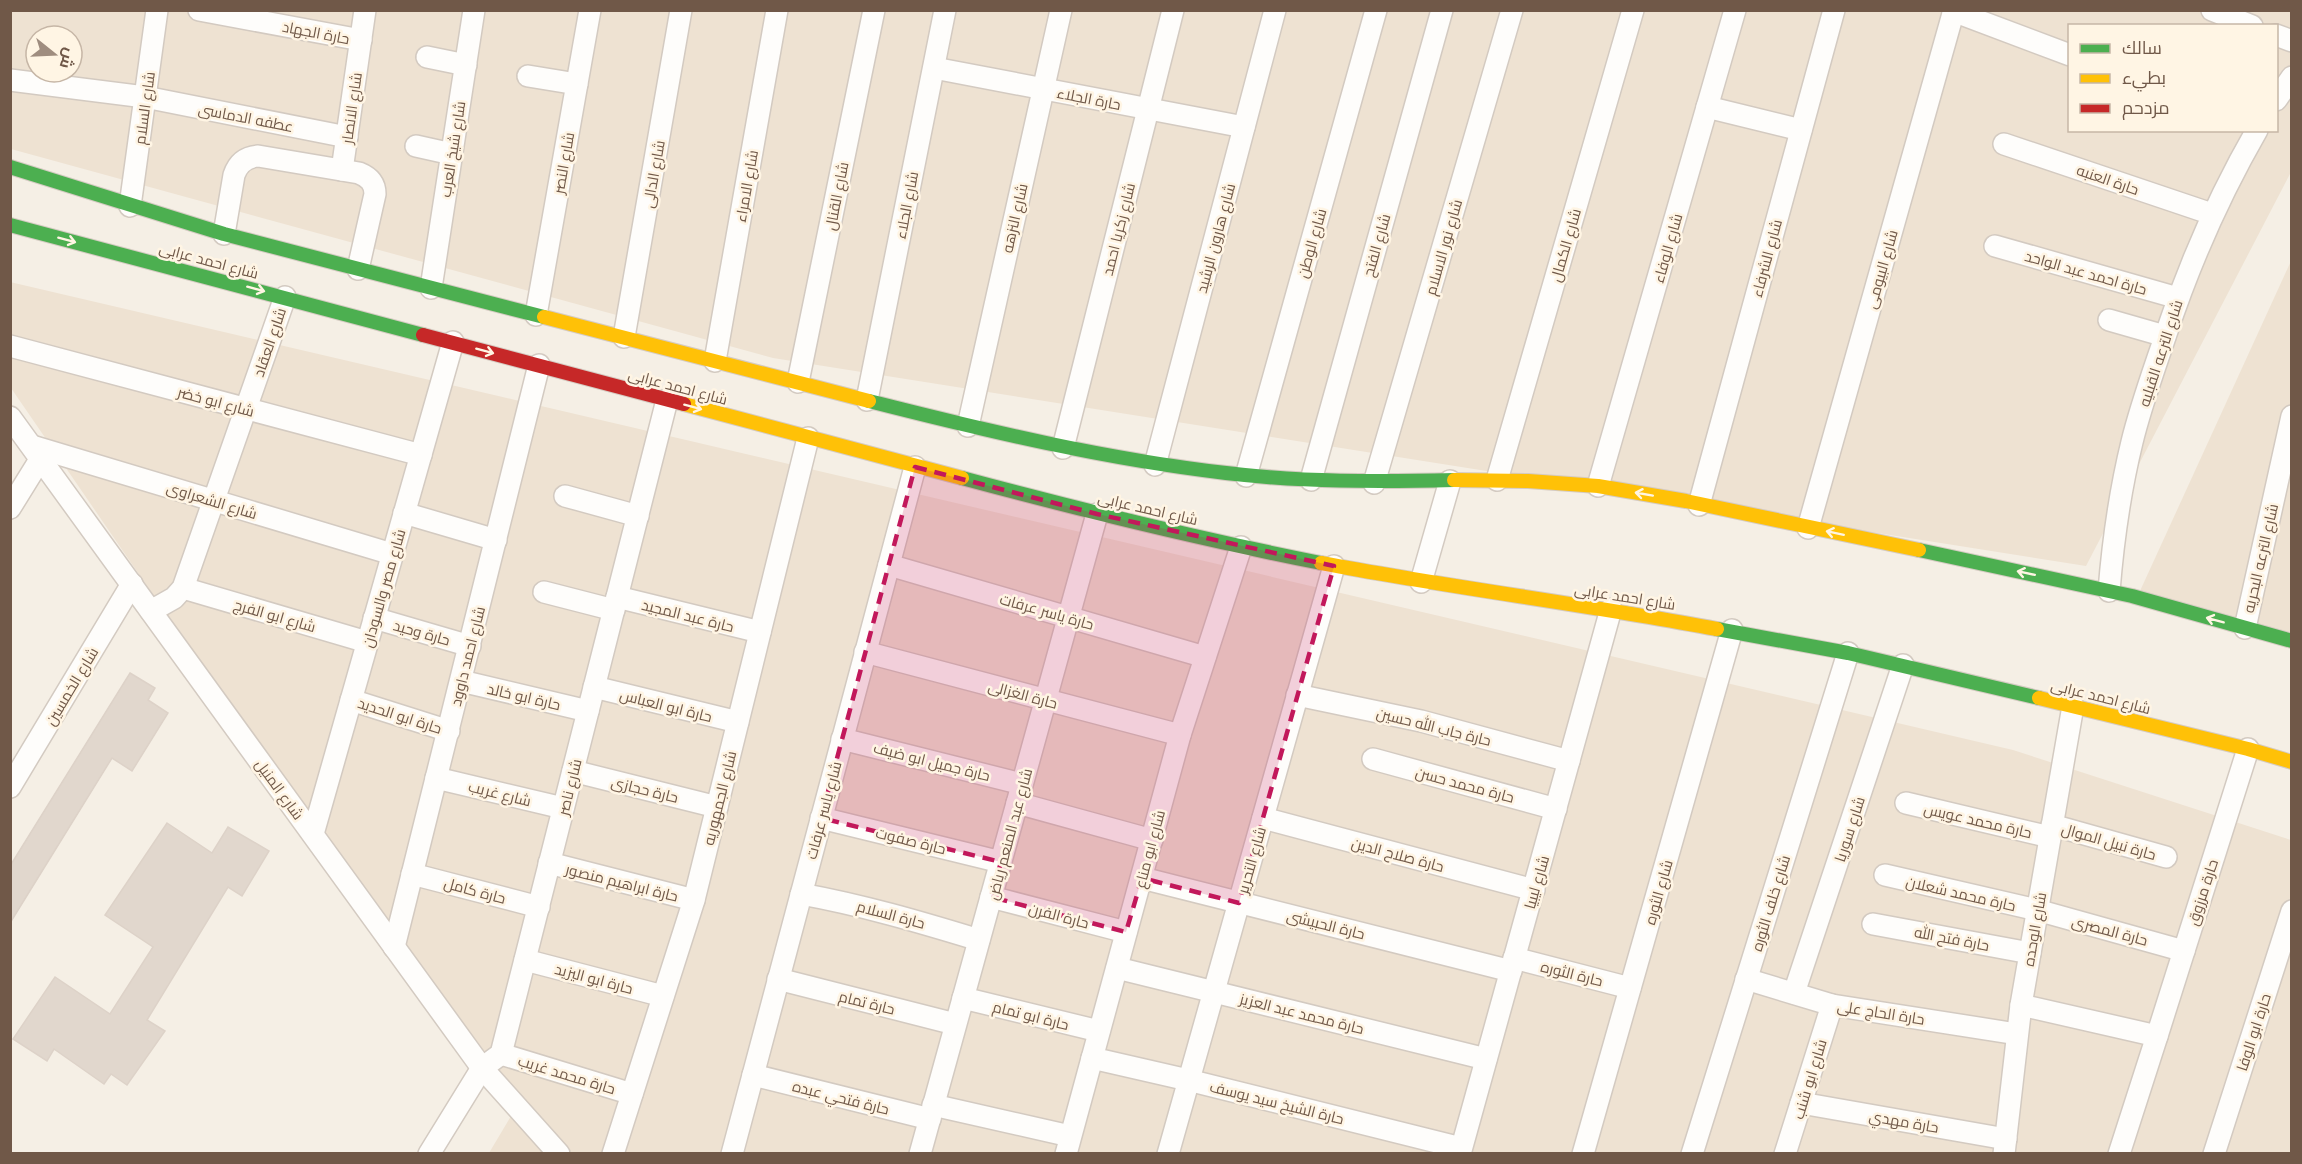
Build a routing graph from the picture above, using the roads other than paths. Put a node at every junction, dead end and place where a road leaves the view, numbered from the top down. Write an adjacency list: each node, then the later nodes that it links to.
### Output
1 (157, 10): 34 (street, شارع السلام)
2 (200, 10): 23 (street, حارة الجهاد)
3 (365, 10): 23 (street, شارع الانصار)
4 (474, 10): 27 (street, شارع شيخ العرب)
5 (590, 10): 32 (street, شارع النصر)
6 (681, 10): 59 (street, شارع الدالى)
7 (777, 10): 62 (street, شارع الامراء)
8 (874, 10): 64 (street, شارع القنال)
9 (945, 10): 28 (street, شارع الجلاء)
10 (1061, 10): 33 (street, شارع النزهه)
11 (1173, 10): 37 (street, شارع زكريا احمد)
12 (1275, 10): 38 (street, شارع هارون الرشيد)
13 (1376, 10): 78 (street, شارع الوطن)
14 (1442, 10): 79 (street, شارع الفتح)
15 (1512, 10): 82 (street, شارع نور الاسلام)
16 (1633, 10): 80 (street, شارع الكمال)
17 (1735, 10): 36 (street, شارع الوفاء)
18 (1834, 10): 39 (street, شارع الشرفاء)
19 (2212, 10): 21 (street)
20 (1953, 11): 25 (street); 91 (street, شارع البيومى)
21 (2247, 24)
22 (2278, 35): 24 (street)
23 (361, 40): 41 (street, شارع الانصار)
24 (2292, 41)
25 (2068, 54)
26 (427, 57): 27 (street)
27 (466, 65): 44 (street, شارع شيخ العرب)
28 (934, 68): 33 (street, حارة الجلاء); 66 (street, شارع الجلاء)
29 (528, 75): 32 (street)
30 (2292, 77): 35 (street)
31 (10, 80): 34 (street, عطفه الدماسى)
32 (577, 84): 56 (street, شارع النصر)
33 (1043, 89): 37 (street, حارة الجلاء); 70 (street, شارع النزهه)
34 (146, 97): 41 (street, عطفه الدماسى); 47 (street, شارع السلام)
35 (2278, 98)
36 (1707, 107): 39 (street); 83 (street, شارع الوفاء)
37 (1148, 109): 38 (street, حارة الجلاء); 72 (street, شارع زكريا احمد)
38 (1244, 127): 75 (street, شارع هارون الرشيد)
39 (1801, 130): 86 (street, شارع الشرفاء)
40 (2256, 132): 48 (street, شارع الترعه القبليه)
41 (347, 137): 46 (street, شارع الانصار)
42 (2004, 144): 48 (street, حارة العنبه)
43 (416, 146): 44 (street)
44 (452, 154): 53 (street, شارع شيخ العرب)
45 (10, 167): 47 (street, شارع احمد عرابى)
46 (342, 170): 50 (street); 52 (street)
47 (130, 206): 50 (street, شارع احمد عرابى)
48 (2212, 214): 55 (street, شارع الترعه القبليه)
49 (10, 225): 54 (street, شارع احمد عرابى, one-way to 54)
50 (224, 234): 52 (street, شارع احمد عرابى)
51 (1995, 246): 55 (street, حارة احمد عبد الواحد)
52 (358, 269): 53 (street, شارع احمد عرابى)
53 (431, 288): 56 (street, شارع احمد عرابى)
54 (285, 297): 60 (street, شارع احمد عرابى); 67 (street, شارع العقاد)
55 (2178, 298): 58 (street, شارع الترعه القبليه)
56 (536, 315): 59 (street, شارع احمد عرابى)
57 (2109, 320): 58 (street)
58 (2166, 336): 101 (street, شارع الترعه القبليه)
59 (624, 337): 62 (street, شارع احمد عرابى)
60 (453, 342): 63 (street, شارع احمد عرابى, one-way to 63); 74 (street, شارع مصر والسودان)
61 (10, 346): 67 (street, شارع ابو خضر)
62 (715, 361): 64 (street, شارع احمد عرابى)
63 (539, 365): 65 (street, شارع احمد عرابى); 92 (street, شارع احمد داوود)
64 (798, 382): 66 (street, شارع احمد عرابى)
65 (667, 400): 71 (street, شارع احمد عرابى, one-way to 71); 90 (street, شارع ناصر)
66 (867, 400): 70 (street, شارع احمد عرابى)
67 (245, 409): 74 (street, شارع ابو خضر); 85 (street, شارع العقاد)
68 (10, 417): 73 (street, شارع المنيل)
69 (2292, 417): 77 (street, شارع الترعه البحريه)
70 (968, 426): 72 (street, شارع احمد عرابى)
71 (808, 438): 76 (street, شارع احمد عرابى); 109 (street, شارع الجمهوريه)
72 (1063, 447): 75 (street, شارع احمد عرابى)
73 (36, 452): 85 (street, شارع الشعراوى); 87 (street); 98 (street, شارع المنيل)
74 (421, 455): 88 (street, شارع مصر والسودان)
75 (1155, 465): 78 (street, شارع احمد عرابى)
76 (915, 467): 89 (street, شارع احمد عرابى); 95 (street, شارع ياسر عرفات)
77 (2286, 469): 107 (street, شارع الترعه البحريه)
78 (1246, 476): 79 (street, شارع احمد عرابى)
79 (1311, 480): 82 (street, شارع احمد عرابى)
80 (1497, 480): 81 (street, شارع احمد عرابى); 83 (street, شارع احمد عرابى)
81 (1450, 481): 82 (street, شارع احمد عرابى); 97 (street)
82 (1374, 483)
83 (1598, 486): 86 (street, شارع احمد عرابى, one-way to 83)
84 (565, 496): 90 (street)
85 (214, 500): 94 (street, شارع الشعراوى); 99 (street, شارع العقاد)
86 (1699, 505): 91 (street, شارع احمد عرابى)
87 (10, 508)
88 (404, 513): 92 (street); 94 (street, شارع مصر والسودان)
89 (1097, 514): 93 (street, شارع احمد عرابى); 105 (street, شارع عبد المنعم رياض)
90 (638, 516): 102 (street, شارع ناصر)
91 (1808, 528): 101 (street, شارع احمد عرابى, one-way to 91)
92 (496, 540): 112 (street, شارع احمد داوود)
93 (1241, 547): 96 (street, شارع احمد عرابى); 115 (street, شارع ابو مناع)
94 (393, 554): 106 (street, شارع مصر والسودان)
95 (889, 565): 105 (street, حارة ياسر عرفات); 113 (street, شارع ياسر عرفات)
96 (1334, 566): 97 (street, شارع احمد عرابى); 119 (street, شارع التحرير)
97 (1421, 582): 103 (street, شارع احمد عرابى)
98 (132, 584): 104 (street, شارع المنيل); 134 (street, شارع الخمسين)
99 (183, 588): 104 (street); 111 (street, شارع ابو الفرج)
100 (544, 591): 102 (street, حارة عبد المجيد)
101 (2109, 591): 107 (street, شارع احمد عرابى, one-way to 101)
102 (615, 604): 109 (street, حارة عبد المجيد); 118 (street, شارع ناصر)
103 (1611, 609): 108 (street, شارع احمد عرابى); 130 (street, شارع ليبيا)
104 (151, 611): 143 (street, شارع المنيل)
105 (1068, 617): 115 (street, حارة ياسر عرفات); 121 (street, شارع عبد المنعم رياض)
106 (374, 618): 111 (street, شارع مصر والسودان); 112 (street, حارة وحيد)
107 (2245, 628): 110 (street, شارع احمد عرابى)
108 (1732, 630): 114 (street, شارع احمد عرابى); 170 (street, شارع الثوره)
109 (760, 632): 124 (street, شارع الجمهوريه)
110 (2292, 641)
111 (367, 642): 120 (street, شارع مصر والسودان)
112 (470, 646): 117 (street, شارع احمد داوود)
113 (865, 652): 121 (street, حارة الغزالى); 127 (street, شارع ياسر عرفات)
114 (1848, 654): 116 (street, شارع احمد عرابى); 169 (street, شارع خلف الثوره)
115 (1205, 657): 126 (street, شارع ابو مناع)
116 (1903, 665): 122 (street, شارع احمد عرابى); 172 (street, شارع سوريا)
117 (461, 681): 123 (street, حارة ابو خالد); 125 (street, شارع احمد داوود)
118 (594, 687): 123 (street, شارع ناصر); 124 (street, حارة ابو العباس)
119 (1297, 695): 130 (street, حارة جاب الله حسين); 141 (street, شارع التحرير)
120 (351, 700): 125 (street, حارة ابو الحديد); 143 (street, شارع مصر والسودان)
121 (1046, 700): 126 (street, حارة الغزالى); 135 (street, شارع عبد المنعم رياض)
122 (2073, 706): 128 (street, شارع احمد عرابى); 142 (street, شارع الوحده)
123 (588, 711): 132 (street, شارع ناصر)
124 (738, 722): 137 (street, شارع الجمهوريه)
125 (449, 731): 133 (street, شارع احمد داوود)
126 (1180, 735): 144 (street, شارع ابو مناع)
127 (842, 739): 135 (street, حارة جميل ابو ضيف); 140 (street, شارع ياسر عرفات)
128 (2248, 749): 131 (street, شارع احمد عرابى); 163 (street, حارة مرزوق)
129 (1373, 759): 139 (street, حارة محمد حسن)
130 (1569, 761): 139 (street, شارع ليبيا)
131 (2292, 762)
132 (573, 771): 137 (street, حارة حجازى); 138 (street, شارع ناصر)
133 (436, 777): 138 (street, شارع غريب); 148 (street, شارع احمد داوود)
134 (10, 788)
135 (1019, 794): 144 (street, حارة جميل ابو ضيف); 146 (street, شارع عبد المنعم رياض)
136 (1906, 803): 142 (street, حارة محمد عويس)
137 (717, 807): 154 (street, شارع الجمهوريه)
138 (563, 808): 147 (street, شارع ناصر)
139 (1556, 809): 151 (street, شارع ليبيا)
140 (821, 818): 146 (street, حارة صفوت); 152 (street, شارع ياسر عرفات)
141 (1263, 818): 151 (street, حارة صلاح الدين); 155 (street, شارع التحرير)
142 (2051, 831): 145 (street, حارة نبيل الموال); 157 (street, شارع الوحده)
143 (313, 834): 162 (street, شارع المنيل)
144 (1152, 840): 150 (street, شارع ابو مناع)
145 (2166, 857)
146 (1001, 862): 153 (street, شارع عبد المنعم رياض)
147 (549, 863): 154 (street, حارة ابراهيم منصور); 156 (street, شارع ناصر)
148 (412, 874): 156 (street, حارة كامل); 162 (street, شارع احمد داوود)
149 (1885, 875): 157 (street, حارة محمد شعلان)
150 (1142, 878): 155 (street, حارة الحبيشى); 160 (street, شارع ابو مناع)
151 (1534, 890): 166 (street, شارع ليبيا)
152 (801, 894): 161 (street, حارة السلام); 168 (street, شارع ياسر عرفات)
153 (991, 897): 160 (street, حارة الفرن); 161 (street, شارع عبد المنعم رياض)
154 (694, 900): 173 (street, شارع الجمهوريه)
155 (1239, 903): 166 (street, حارة الحبيشى); 171 (street, شارع التحرير)
156 (538, 907): 165 (street, شارع ناصر)
157 (2037, 910): 163 (street, حارة المصرى); 164 (street, شارع الوحده)
158 (2292, 910): 203 (street, حارة ابو الوفا)
159 (1874, 924): 164 (street, حارة فتح الله)
160 (1126, 932): 167 (street, شارع ابو مناع)
161 (979, 940): 174 (street, شارع عبد المنعم رياض)
162 (394, 947): 184 (street, شارع المنيل)
163 (2184, 951): 180 (street, حارة مرزوق)
164 (2030, 953): 176 (street, شارع الوحده)
165 (525, 960): 173 (street, حارة ابو اليزيد); 181 (street, شارع ناصر)
166 (1513, 964): 170 (street, حارة الثوره); 183 (street, شارع ليبيا)
167 (1117, 968): 171 (street, حارة محمد عبد العزيز); 178 (street, شارع ابو مناع)
168 (778, 979): 177 (street, حارة تمام); 185 (street, شارع ياسر عرفات)
169 (1746, 979): 172 (street, حارة الحاج على); 200 (street, شارع خلف الثوره)
170 (1630, 988): 199 (street, شارع الثوره)
171 (1214, 991): 183 (street, حارة محمد عبد العزيز); 186 (street, شارع التحرير)
172 (1794, 993): 175 (street, حارة الحاج على)
173 (663, 996): 187 (street, شارع الجمهوريه)
174 (963, 998): 177 (street, شارع عبد المنعم رياض); 178 (street, حارة ابو تمام)
175 (1832, 1005): 179 (street, حارة الحاج على); 188 (street, شارع ابو شنب)
176 (2021, 1005): 179 (street, شارع الوحده); 180 (street)
177 (956, 1024): 189 (street, شارع عبد المنعم رياض)
178 (1099, 1031): 182 (street, شارع ابو مناع)
179 (2018, 1034): 191 (street, شارع الوحده)
180 (2157, 1036): 202 (street, حارة مرزوق)
181 (501, 1054): 184 (street); 187 (street, حارة محمد غريب)
182 (1092, 1058): 186 (street, حارة الشيخ سيد يوسف); 190 (street, شارع ابو مناع)
183 (1486, 1059): 192 (street, شارع ليبيا)
184 (482, 1068): 193 (street); 194 (street, شارع المنيل)
185 (753, 1075): 189 (street, حارة فتحي عبده); 196 (street, شارع ياسر عرفات)
186 (1188, 1080): 192 (street, حارة الشيخ سيد يوسف); 198 (street, شارع التحرير)
187 (632, 1094): 195 (street, شارع الجمهوريه)
188 (1801, 1104): 191 (street, حارة مهدي); 201 (street, شارع ابو شنب)
189 (931, 1112): 190 (street, حارة فتحي عبده); 197 (street, شارع عبد المنعم رياض)
190 (1068, 1145)
191 (2005, 1146)
192 (1460, 1151)
193 (429, 1154)
194 (559, 1154)
195 (613, 1154)
196 (732, 1154)
197 (920, 1154)
198 (1168, 1154)
199 (1583, 1154)
200 (1692, 1154)
201 (1785, 1154)
202 (2120, 1154)
203 (2214, 1154)

